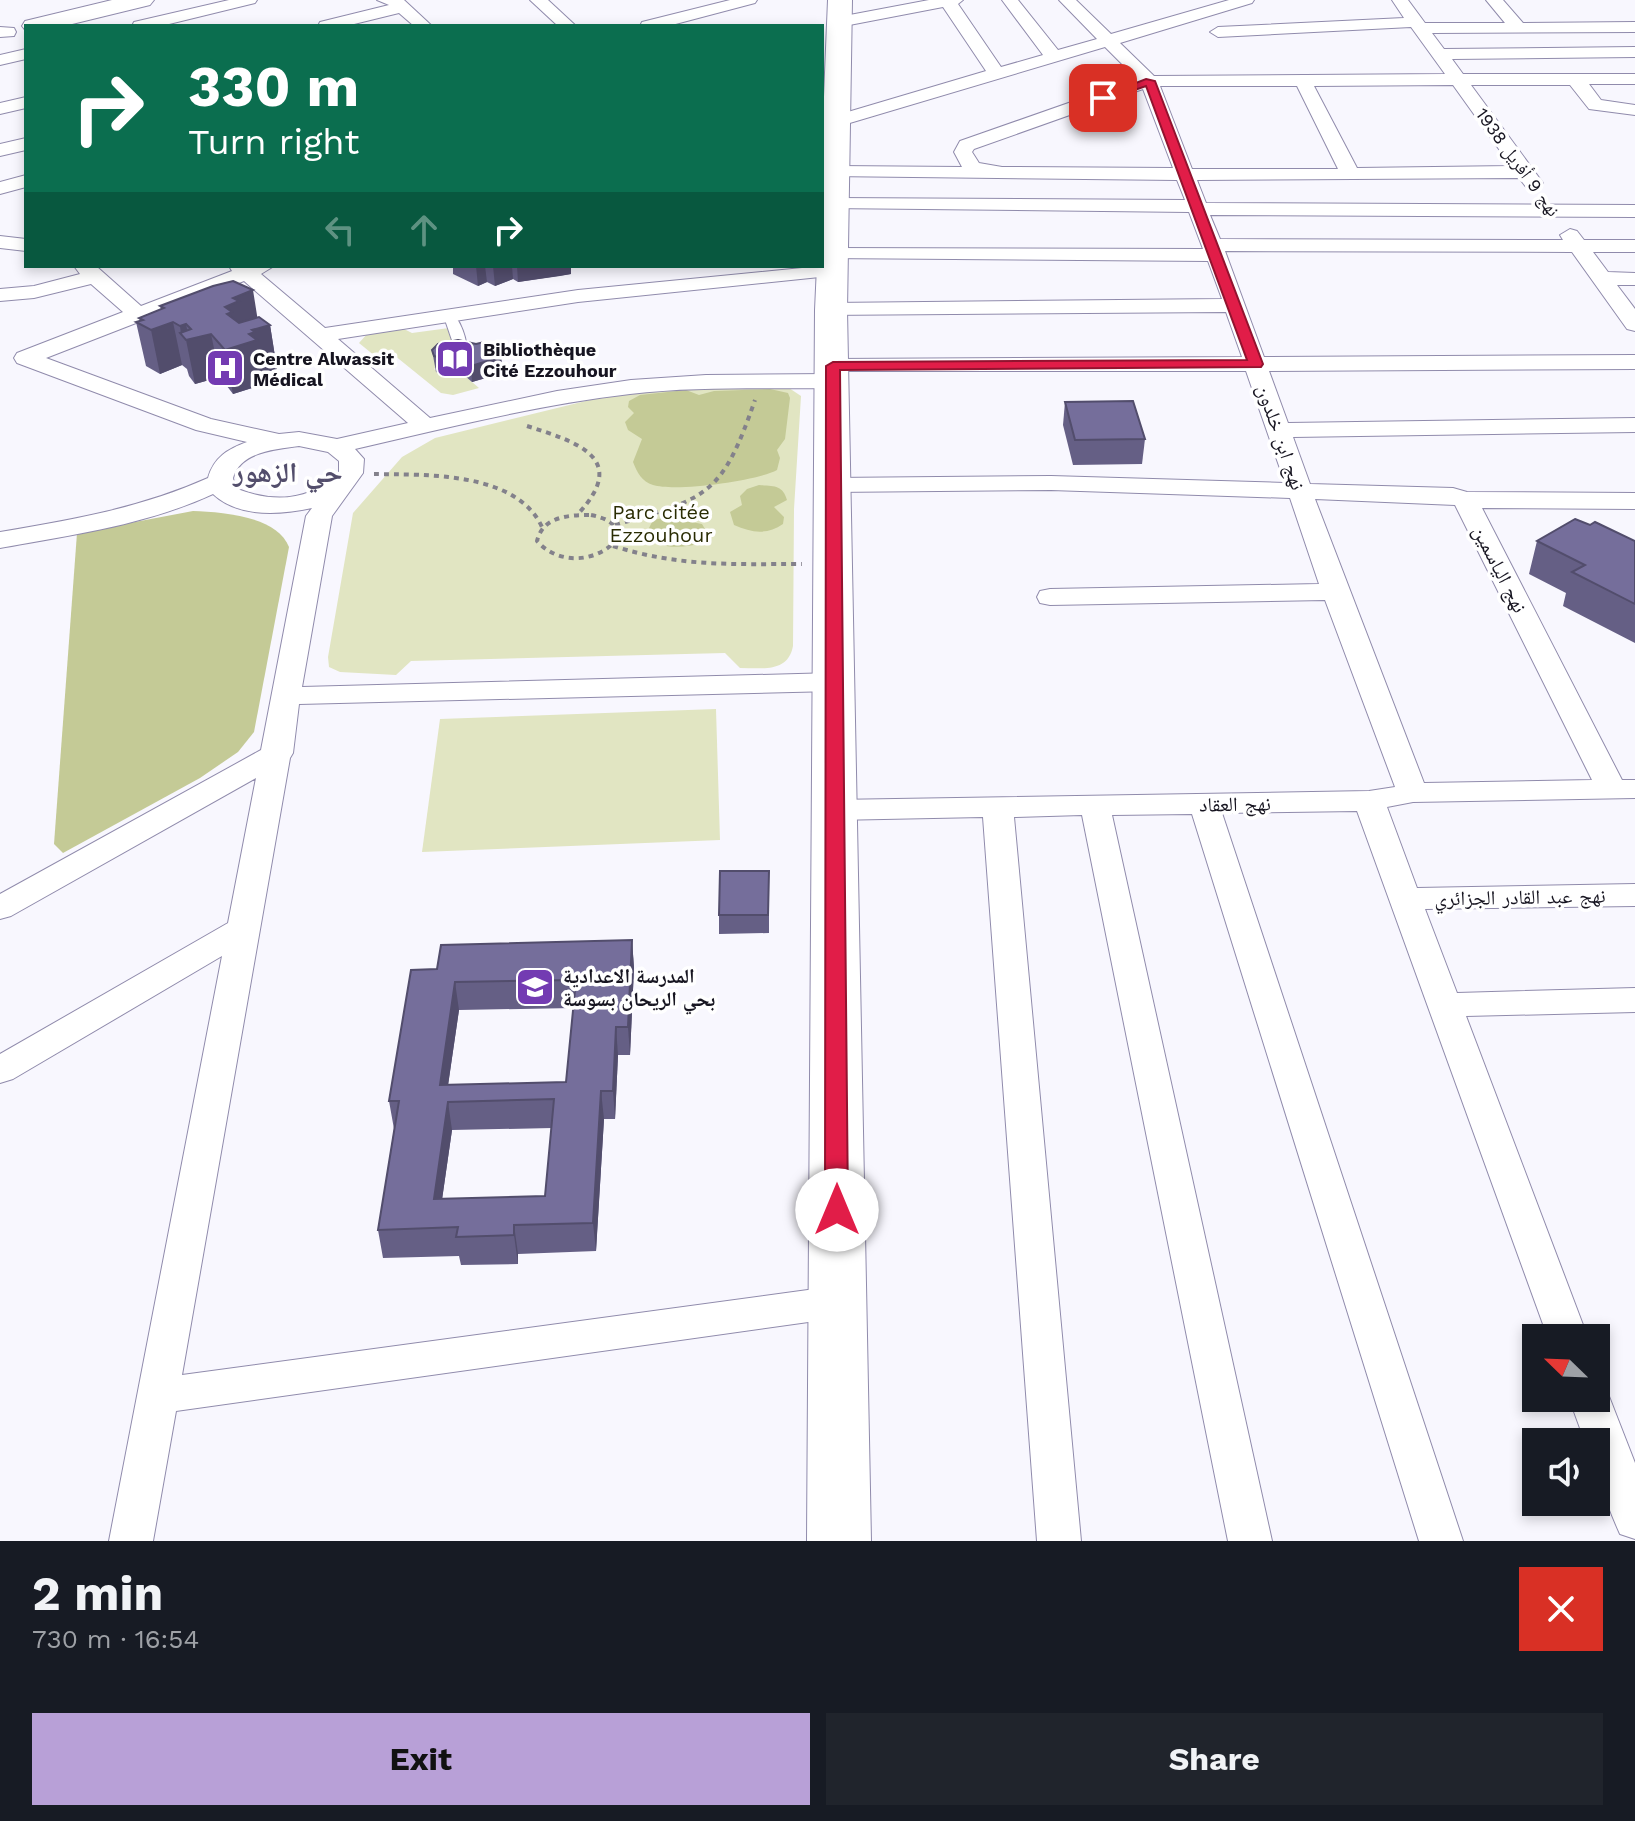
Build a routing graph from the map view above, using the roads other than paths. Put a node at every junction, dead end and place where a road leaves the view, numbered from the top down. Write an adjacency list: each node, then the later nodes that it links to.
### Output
1 (142, 0): 15 (street)
2 (249, 0): 16 (street)
3 (1010, 0): 29 (street)
4 (1067, 0): 26 (street)
5 (1246, 0): 13 (street)
6 (1400, 0): 21 (street, نهج 9 أفريل 1938)
7 (1494, 0): 23 (street)
8 (544, 1): 19 (street)
9 (952, 1): 12 (street); 31 (street)
10 (395, 2): 17 (street); 18 (street)
11 (741, 2): 14 (street); 20 (street)
12 (840, 11): 38 (street)
13 (1197, 15): 24 (street); 26 (street)
14 (732, 23)
15 (42, 24)
16 (148, 24)
17 (332, 24)
18 (422, 24)
19 (566, 24)
20 (656, 24)
21 (1418, 25): 23 (street); 24 (street); 28 (street, نهج 9 أفريل 1938)
22 (1635, 27): 23 (street)
23 (1520, 29)
24 (1218, 32): 32 (street)
25 (12, 40): 30 (street)
26 (1108, 42): 29 (street); 36 (street)
27 (1635, 52): 28 (street)
28 (1440, 54): 37 (street, نهج 9 أفريل 1938)
29 (1054, 57): 31 (street)
30 (0, 60)
31 (996, 73): 42 (street)
32 (1274, 79): 33 (street); 36 (street)
33 (1302, 79): 37 (street); 48 (street)
34 (1635, 79): 35 (street)
35 (1576, 80): 37 (street); 41 (street)
36 (1149, 81): 45 (street); 47 (street, نهج ابن خلدون)
37 (1459, 81): 46 (street, نهج 9 أفريل 1938)
38 (829, 83): 42 (street)
39 (24, 103): 40 (street)
40 (0, 109)
41 (1635, 110)
42 (837, 121): 49 (street)
43 (24, 144): 44 (street)
44 (0, 150)
45 (998, 172): 47 (street); 49 (street)
46 (1525, 172): 48 (street); 53 (street, نهج 9 أفريل 1938)
47 (1183, 173): 48 (street); 52 (street, نهج ابن خلدون)
48 (1350, 174)
49 (831, 179): 52 (street); 60 (street)
50 (11, 185): 51 (street)
51 (24, 202)
52 (1198, 208): 53 (street); 59 (street, نهج ابن خلدون)
53 (1554, 211): 54 (street); 57 (street, نهج 9 أفريل 1938)
54 (1635, 211)
55 (0, 242): 56 (street)
56 (24, 245)
57 (1579, 246): 58 (street); 59 (street); 65 (street, نهج 9 أفريل 1938)
58 (1635, 246)
59 (1214, 250): 60 (street); 68 (street, نهج ابن خلدون)
60 (831, 262): 61 (street); 69 (street)
61 (824, 263)
62 (249, 268): 70 (street); 73 (street)
63 (786, 268): 71 (street)
64 (88, 272): 67 (street); 70 (street)
65 (1602, 278): 66 (street); 72 (street, نهج 9 أفريل 1938)
66 (1635, 279)
67 (0, 295)
68 (1235, 305): 69 (street); 78 (street, نهج ابن خلدون)
69 (831, 310): 79 (street)
70 (138, 314): 76 (street)
71 (449, 314): 73 (street); 74 (lane)
72 (1634, 322)
73 (321, 335): 82 (street)
74 (462, 352)
75 (0, 355): 76 (street)
76 (25, 358): 80 (street)
77 (1635, 362): 78 (street)
78 (1256, 364): 79 (street); 83 (street, نهج ابن خلدون)
79 (832, 374): 82 (street); 87 (street)
80 (204, 425): 84 (street); 85 (street)
81 (1635, 425): 83 (street)
82 (426, 426): 86 (street)
83 (1277, 430): 89 (street, نهج ابن خلدون)
84 (276, 441): 85 (street); 86 (street)
85 (236, 455): 88 (street)
86 (349, 461): 90 (street)
87 (832, 485): 89 (street); 98 (street)
88 (227, 491): 93 (street); 94 (street)
89 (1300, 492): 91 (street); 96 (street, نهج ابن خلدون)
90 (334, 493): 93 (street); 95 (street)
91 (1465, 500): 92 (street, نهج الياسمين); 101 (street, نهج الياسمين)
92 (1635, 501)
93 (267, 507): 95 (street)
94 (0, 540)
95 (315, 544): 99 (street)
96 (1335, 592): 97 (street); 102 (street, نهج ابن خلدون)
97 (1050, 597)
98 (834, 682): 99 (street); 107 (street)
99 (287, 696): 100 (street)
100 (278, 753): 110 (street); 111 (street)
101 (1624, 789): 102 (street, نهج العقاد)
102 (1413, 793): 103 (street, نهج العقاد)
103 (1369, 801): 104 (street, نهج العقاد); 109 (street)
104 (1204, 804): 105 (street, نهج العقاد); 124 (street)
105 (1095, 806): 106 (street, نهج العقاد); 123 (street)
106 (998, 808): 107 (street, نهج العقاد); 122 (street)
107 (834, 810): 115 (street)
108 (1635, 895): 109 (street, نهج عبد القادر الجزائري)
109 (1404, 899): 113 (street)
110 (0, 908)
111 (244, 928): 114 (street); 117 (street)
112 (1635, 1000): 113 (street)
113 (1444, 1005): 116 (street)
114 (0, 1070)
115 (837, 1302): 117 (street); 121 (street)
116 (1563, 1324)
117 (157, 1396): 120 (street)
118 (1595, 1412): 119 (street)
119 (1635, 1520)
120 (131, 1541)
121 (839, 1541)
122 (1059, 1541)
123 (1250, 1541)
124 (1441, 1541)

